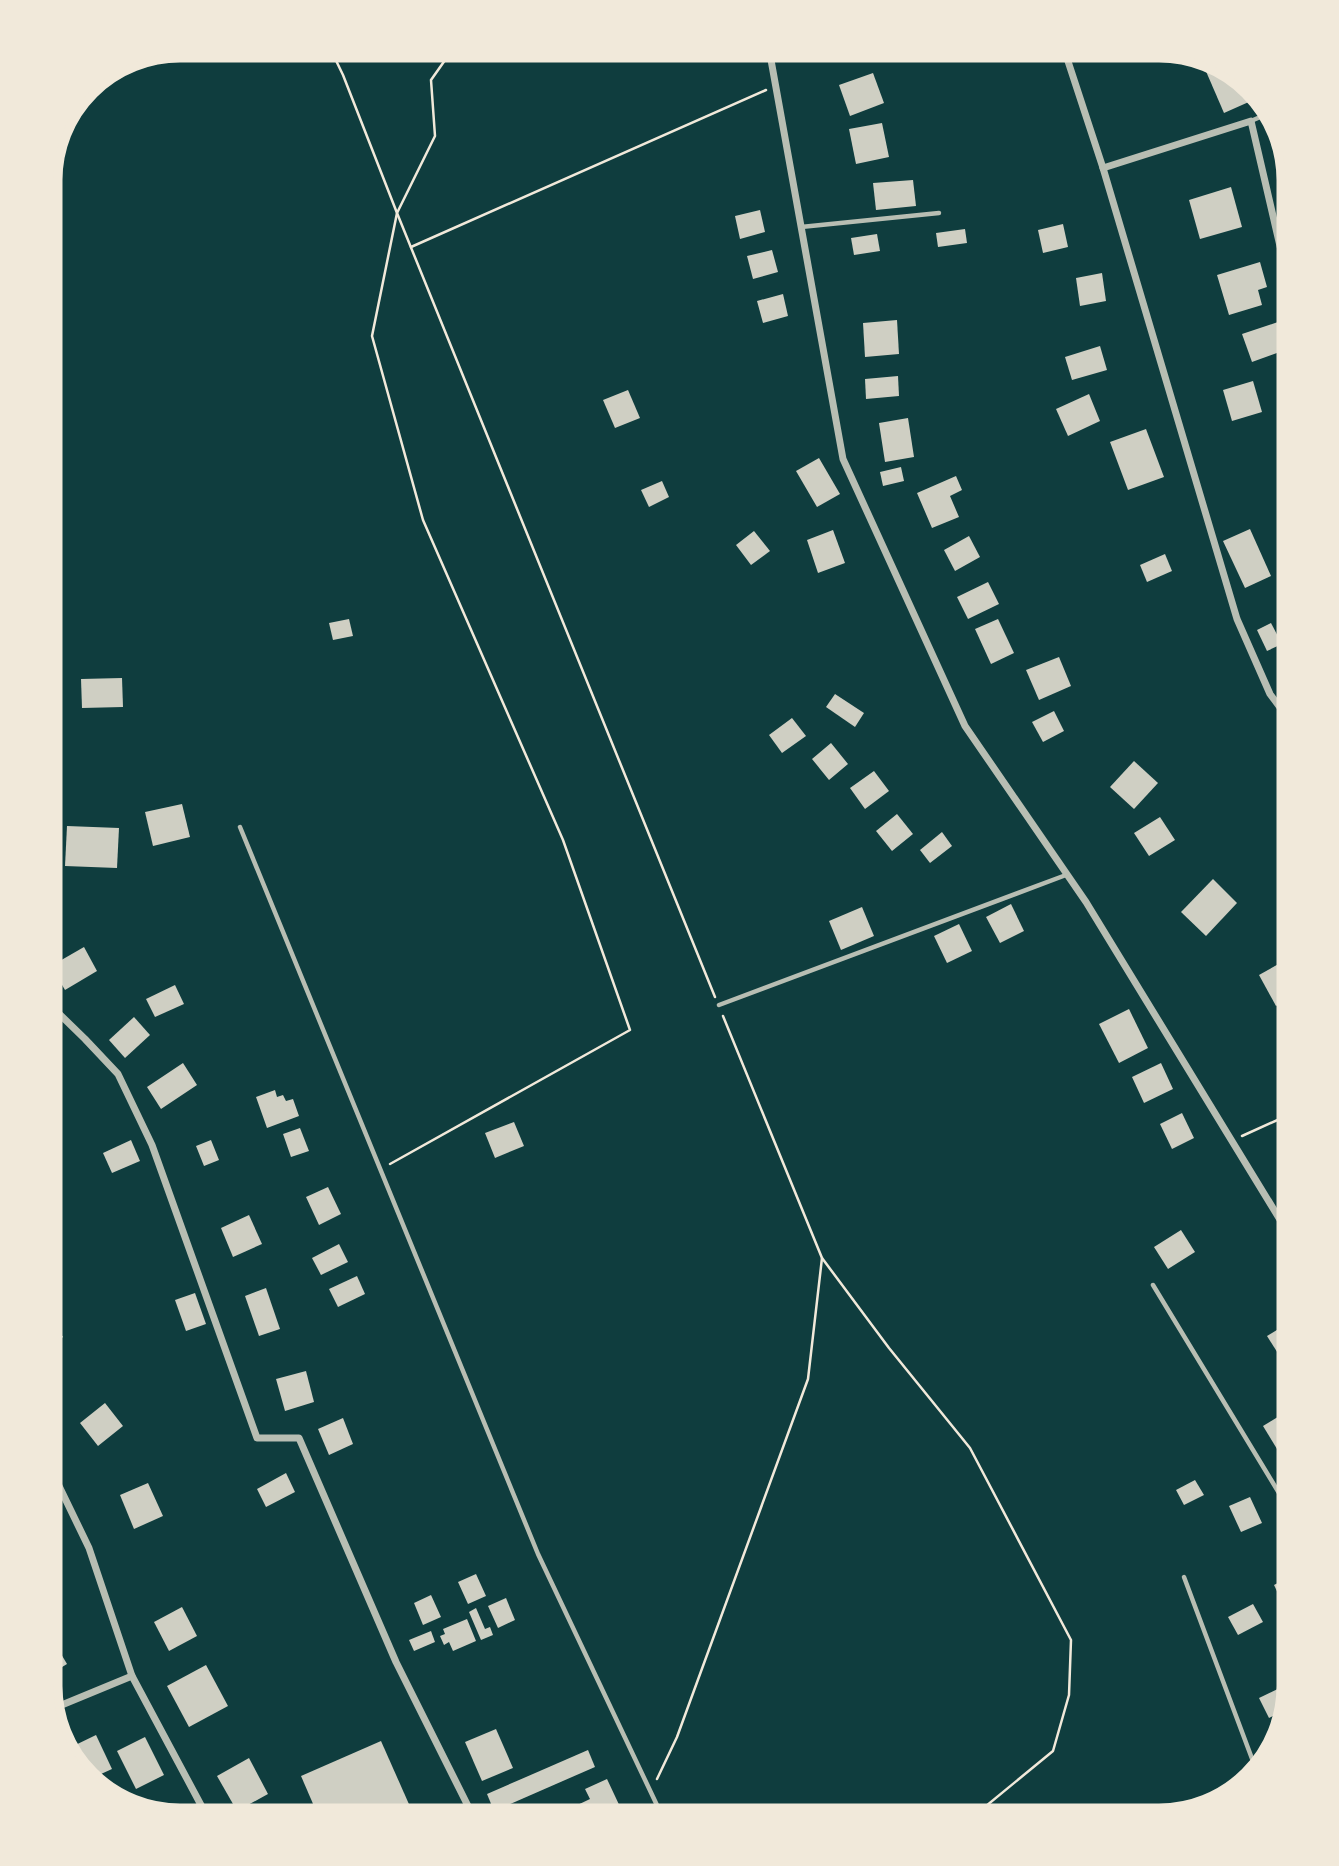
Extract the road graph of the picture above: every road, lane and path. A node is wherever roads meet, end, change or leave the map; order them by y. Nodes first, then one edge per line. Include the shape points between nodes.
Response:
1 (335, 58) edge
2 (447, 58) edge
3 (770, 58) edge
4 (1067, 58) edge
5 (776, 86) junction
6 (1263, 116) edge
7 (1251, 121) junction
8 (1103, 168) junction
9 (397, 213) junction
10 (939, 213) dead end
11 (801, 228) junction
12 (411, 247) junction
13 (1281, 250) edge
14 (1281, 709) edge
15 (240, 827) dead end
16 (1067, 875) junction
17 (719, 1005) junction
18 (58, 1013) edge
19 (1281, 1119) edge
20 (1232, 1141) junction
21 (382, 1168) junction
22 (1281, 1221) edge
23 (822, 1258) junction
24 (1153, 1284) dead end
25 (58, 1484) edge
26 (1281, 1496) edge
27 (1184, 1577) dead end
28 (132, 1676) junction
29 (60, 1706) edge
30 (1254, 1763) edge
31 (654, 1796) junction
32 (203, 1808) edge
33 (469, 1808) edge
34 (659, 1808) edge
35 (985, 1808) edge

1 - 9 path
2 - 9 path via 431,80 435,136
3 - 5 street
4 - 8 street
5 - 11 street
5 - 12 path
6 - 7 lane
7 - 8 street
7 - 13 street
8 - 14 street via 1237,619
9 - 12 path
9 - 21 path via 372,336 423,520 563,840 630,1030
10 - 11 lane
11 - 16 street via 843,459 965,726
12 - 17 path
15 - 21 lane
16 - 17 lane
16 - 20 street
17 - 23 path
18 - 33 street via 118,1074 152,1145 257,1438 299,1438 396,1662
19 - 20 path
20 - 22 street
21 - 31 lane via 538,1554
23 - 31 path via 808,1379 677,1737 654,1785
23 - 35 path via 970,1448 1070,1640 1069,1695 1053,1751
24 - 26 lane
25 - 28 street via 89,1548
27 - 30 lane
28 - 29 street
28 - 32 street
31 - 34 lane

